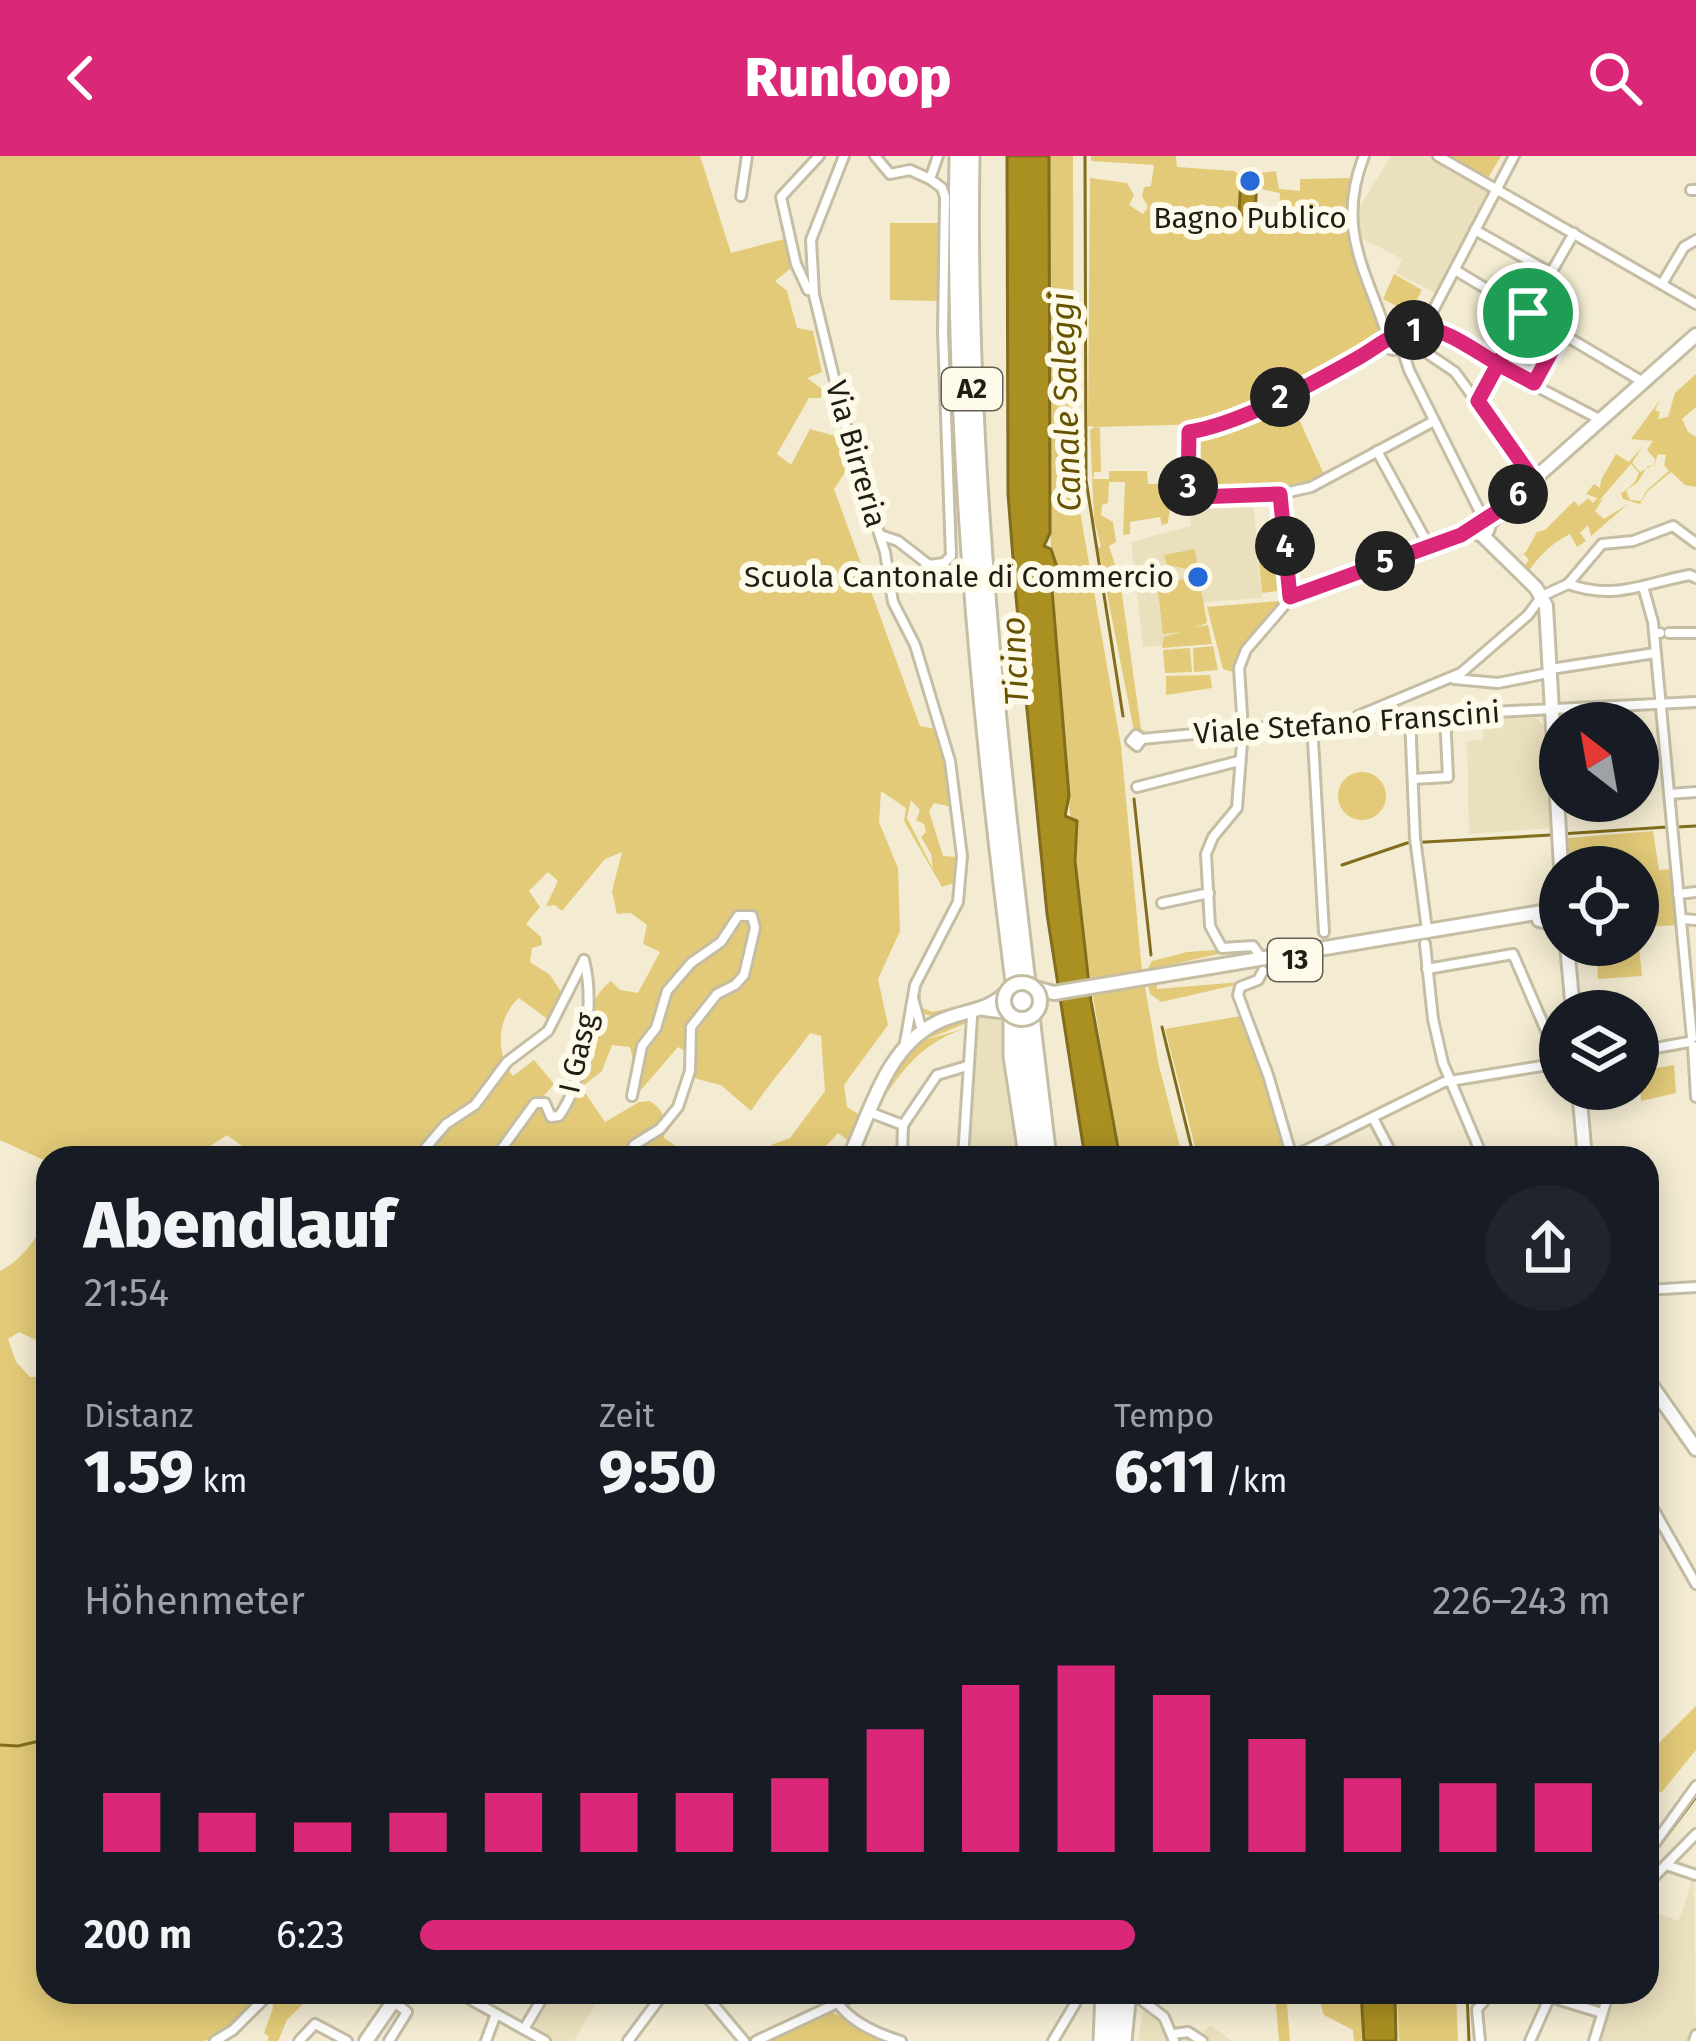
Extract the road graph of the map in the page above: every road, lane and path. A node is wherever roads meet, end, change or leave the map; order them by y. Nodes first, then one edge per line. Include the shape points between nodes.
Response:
1 (747, 156) edge
2 (819, 156) edge
3 (844, 156) edge
4 (875, 156) edge
5 (938, 156) edge
6 (958, 156) edge
7 (971, 156) edge
8 (1364, 156) edge
9 (1438, 156) edge
10 (1514, 156) edge
11 (930, 179) junction
12 (1497, 189) junction
13 (741, 196) dead end
14 (1475, 230) junction
15 (1574, 233) junction
16 (1696, 240) edge
17 (1455, 270) junction
18 (1551, 273) junction
19 (1662, 284) junction
20 (814, 295) junction
21 (1696, 304) edge
22 (1528, 313) junction
23 (1422, 329) junction
24 (1562, 332) junction
25 (1696, 335) edge
26 (1395, 342) junction
27 (1418, 347) dead end
28 (1498, 364) junction
29 (1643, 382) junction
30 (1534, 383) junction
31 (1478, 401) junction
32 (1601, 420) junction
33 (1434, 421) junction
34 (1377, 451) junction
35 (1533, 479) junction
36 (1280, 494) junction
37 (1481, 524) junction
38 (881, 540) junction
39 (1696, 543) edge
40 (1429, 546) junction
41 (1696, 578) edge
42 (1568, 584) junction
43 (1644, 590) junction
44 (1542, 596) junction
45 (1290, 597) junction
46 (1659, 633) junction
47 (1696, 633) edge
48 (1655, 652) junction
49 (1552, 670) junction
50 (1451, 678) junction
51 (1550, 702) edge
52 (1696, 702) edge
53 (1661, 704) junction
54 (1539, 710) edge
55 (1373, 713) junction
56 (1445, 715) junction
57 (1410, 717) junction
58 (1312, 723) junction
59 (1243, 730) junction
60 (1142, 740) dead end
61 (1239, 761) junction
62 (1413, 779) junction
63 (1137, 787) dead end
64 (1696, 792) edge
65 (1669, 794) junction
66 (1696, 892) edge
67 (1209, 893) junction
68 (1678, 894) junction
69 (1162, 904) dead end
70 (1539, 916) edge
71 (1682, 919) junction
72 (1539, 920) edge
73 (1696, 920) edge
74 (1324, 932) dead end
75 (1427, 938) junction
76 (1258, 953) dead end
77 (1427, 969) junction
78 (1262, 971) dead end
79 (1161, 979) junction
80 (1035, 988) junction
81 (1006, 993) junction
82 (1039, 1009) junction
83 (912, 1012) junction
84 (967, 1013) junction
85 (1009, 1013) junction
86 (1539, 1014) edge
87 (920, 1032) junction
88 (1691, 1042) junction
89 (1659, 1047) edge
90 (903, 1048) junction
91 (968, 1066) junction
92 (1539, 1066) edge
93 (1448, 1080) junction
94 (632, 1096) dead end
95 (1696, 1097) edge
96 (1581, 1110) edge
97 (869, 1112) junction
98 (1373, 1118) junction
99 (903, 1125) junction
100 (427, 1146) edge
101 (501, 1146) edge
102 (634, 1146) edge
103 (854, 1146) edge
104 (902, 1146) edge
105 (964, 1146) edge
106 (1029, 1146) edge
107 (1031, 1146) edge
108 (1050, 1146) edge
109 (1051, 1146) edge
110 (1289, 1146) edge
111 (1315, 1146) edge
112 (1388, 1146) edge
113 (1478, 1146) edge
114 (1584, 1146) edge
115 (1696, 1287) edge
116 (1659, 1289) edge
117 (1659, 1396) edge
118 (1696, 1449) edge
119 (1659, 1519) edge
120 (1696, 1584) edge
121 (1696, 1786) edge
122 (1696, 1834) edge
123 (1659, 1837) edge
124 (1669, 1866) junction
125 (1659, 1874) edge
126 (1696, 1875) edge
127 (259, 2004) edge
128 (392, 2004) edge
129 (402, 2004) edge
130 (478, 2004) edge
131 (539, 2004) edge
132 (656, 2004) edge
133 (713, 2004) edge
134 (834, 2004) edge
135 (837, 2004) edge
136 (1075, 2004) edge
137 (1104, 2004) edge
138 (1116, 2004) edge
139 (1128, 2004) edge
140 (1146, 2004) edge
141 (1482, 2004) edge
142 (1547, 2004) edge
143 (1576, 2004) edge
144 (1605, 2004) edge
145 (1602, 2013) junction
146 (496, 2014) junction
147 (524, 2029) junction
148 (1174, 2037) edge
149 (215, 2041) edge
150 (299, 2041) edge
151 (347, 2041) edge
152 (366, 2041) edge
153 (389, 2041) edge
154 (486, 2041) edge
155 (544, 2041) edge
156 (628, 2041) edge
157 (744, 2041) edge
158 (756, 2041) edge
159 (902, 2041) edge
160 (1053, 2041) edge
161 (1102, 2041) edge
162 (1114, 2041) edge
163 (1123, 2041) edge
164 (1202, 2041) edge
165 (1480, 2041) edge
166 (1530, 2041) edge
167 (1594, 2041) edge

1 - 13 street
2 - 20 street via 781,197 796,264
3 - 20 street, Via Birreria via 812,234
4 - 11 street via 890,174 910,170
5 - 11 street
6 - 107 highway, A2 via 967,525
7 - 108 highway, A2 via 980,541
8 - 26 street via 1353,241
9 - 12 street
10 - 12 street
11 - 38 street via 945,197 952,548 949,560 934,566
12 - 14 street
12 - 15 street
14 - 17 street
14 - 18 street
15 - 18 street
15 - 19 street
16 - 19 street
17 - 22 street
17 - 23 street
18 - 22 street
19 - 21 street
20 - 38 street, Via Birreria
22 - 24 street
22 - 28 street
23 - 26 street
23 - 28 street
24 - 29 street
24 - 30 street
25 - 29 main road
26 - 33 street
26 - 36 street via 1220,426 1189,432 1190,495
27 - 31 street
28 - 30 street
28 - 31 street
29 - 32 main road
30 - 32 street
31 - 35 street
32 - 35 main road
33 - 34 street
33 - 37 street
34 - 36 street via 1311,487
34 - 40 street
35 - 37 main road
36 - 45 street
37 - 40 street
37 - 44 main road
38 - 83 street, Via Birreria via 893,602 947,750 959,826 961,887 915,985
39 - 42 street via 1674,526 1609,542
40 - 45 street
41 - 43 street
42 - 43 street via 1602,593
42 - 44 street
43 - 46 street
44 - 49 main road
44 - 50 street
45 - 59 street via 1240,660
46 - 47 street
46 - 48 street
48 - 49 street
48 - 53 street
49 - 50 street via 1498,682
49 - 51 main road
50 - 55 street
52 - 53 street, Viale Stefano Franscini
53 - 65 street
54 - 56 street, Viale Stefano Franscini
55 - 57 street, Viale Stefano Franscini
55 - 58 street, Viale Stefano Franscini
56 - 57 street, Viale Stefano Franscini
56 - 62 street via 1448,778
57 - 62 street
58 - 59 street, Viale Stefano Franscini
58 - 74 street
59 - 60 street, Viale Stefano Franscini
59 - 61 street
61 - 63 street
61 - 67 street via 1236,810 1206,850
62 - 75 street
64 - 65 street
65 - 68 street
66 - 68 street
67 - 69 street
67 - 76 street via 1217,944
68 - 71 street
70 - 75 main road, 13
71 - 73 street
71 - 88 street
72 - 75 main road, 13
75 - 77 street
75 - 79 main road, 13
77 - 86 street via 1512,953
77 - 93 street
78 - 110 street via 1238,997
79 - 80 main road, 13 via 1054,993
79 - 82 main road, 13 via 1052,999
80 - 81 main road, bridge via 1019,983
80 - 82 main road, bridge
81 - 84 main road
81 - 85 main road, bridge
82 - 85 main road, bridge via 1025,1019
82 - 109 highway
83 - 84 street via 927,1019
83 - 87 street
83 - 90 street
84 - 85 main road
84 - 87 main road
84 - 91 street
85 - 106 highway
87 - 90 main road
88 - 89 street
88 - 95 street
90 - 97 main road
91 - 99 street via 940,1072
91 - 105 street
92 - 93 street
93 - 98 street
93 - 113 street
94 - 102 street via 642,1046 668,991 738,916 752,916 744,975 691,1027 690,1071 677,1107
96 - 114 main road
97 - 99 street
97 - 103 main road
98 - 111 street
98 - 112 street
99 - 104 street
100 - 101 street, I Gasg via 548,1031 584,960 591,1007 575,1088 559,1116 535,1103
115 - 116 street
117 - 118 main road
119 - 120 street
121 - 123 street
122 - 124 street
124 - 125 street
124 - 126 street
127 - 149 street
128 - 152 main road
129 - 153 street via 407,2012
130 - 146 street
131 - 147 street
132 - 156 street
133 - 157 street
134 - 158 street
135 - 159 street
136 - 160 street
137 - 161 highway
138 - 162 highway
139 - 163 highway
140 - 148 street
141 - 165 street
142 - 166 street
143 - 145 street
144 - 145 street
145 - 167 street
146 - 147 street
146 - 154 street
147 - 155 street
148 - 164 street via 1188,2032
150 - 151 street via 317,2024

